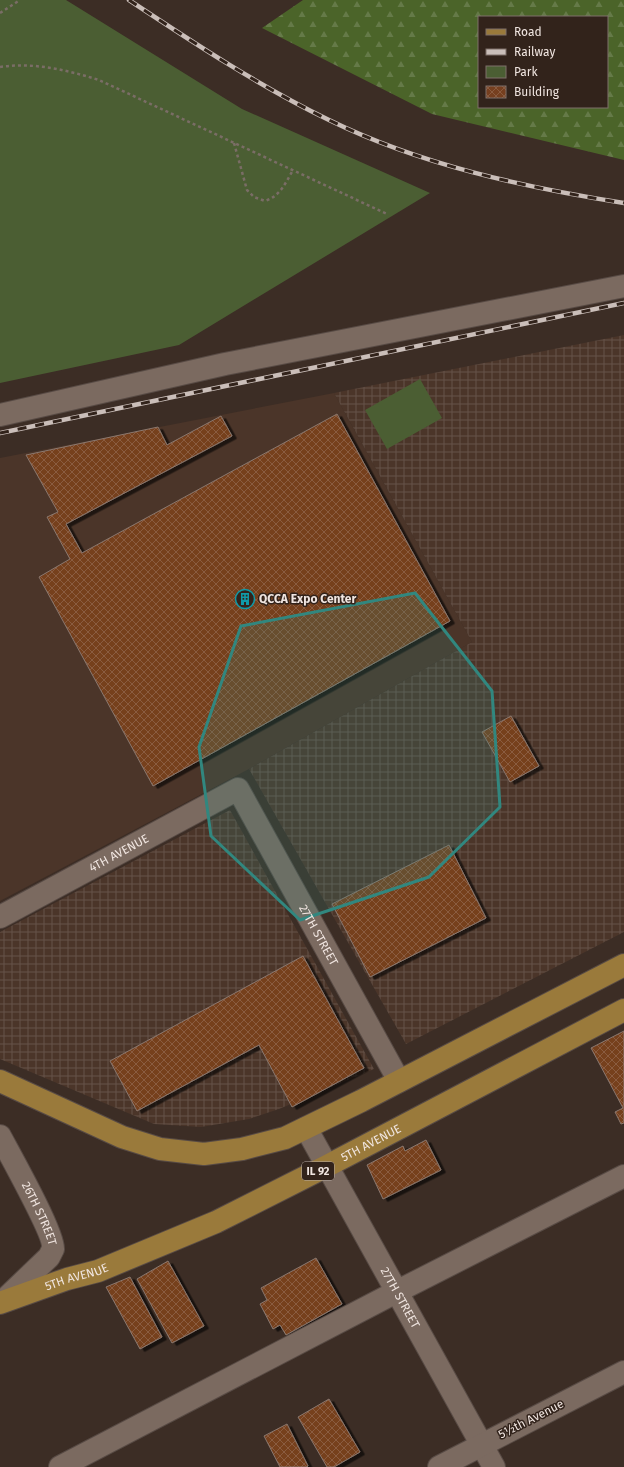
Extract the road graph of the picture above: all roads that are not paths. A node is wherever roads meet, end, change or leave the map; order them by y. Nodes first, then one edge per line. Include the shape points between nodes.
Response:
1 (624, 286) edge
2 (0, 415) edge
3 (238, 789) joint
4 (0, 917) edge
5 (624, 964) edge
6 (624, 1010) edge
7 (0, 1081) edge
8 (400, 1081) junction
9 (306, 1128) junction
10 (0, 1136) edge
11 (327, 1166) junction
12 (624, 1176) edge
13 (398, 1290) junction
14 (2, 1302) edge
15 (624, 1372) edge
16 (482, 1445) junction
17 (60, 1467) edge
18 (439, 1467) edge
19 (494, 1467) edge

1 - 2 street via 225,364
3 - 4 street, 4TH AVENUE
3 - 8 street, 27TH STREET
5 - 8 main road
6 - 11 main road, 5TH AVENUE / IL 92
7 - 9 main road via 122,1137 160,1149 204,1154 242,1149 285,1138
8 - 9 main road
9 - 11 street, 27TH STREET
10 - 14 street, 26TH STREET via 43,1220 53,1248 49,1257
11 - 13 street, 27TH STREET
11 - 14 main road, 5TH AVENUE / IL 92 via 216,1222 98,1271
12 - 13 street
13 - 16 street, 27TH STREET
13 - 17 street
15 - 16 street, 5½th Avenue
16 - 18 street, 5½th Avenue
16 - 19 street, 27TH STREET

